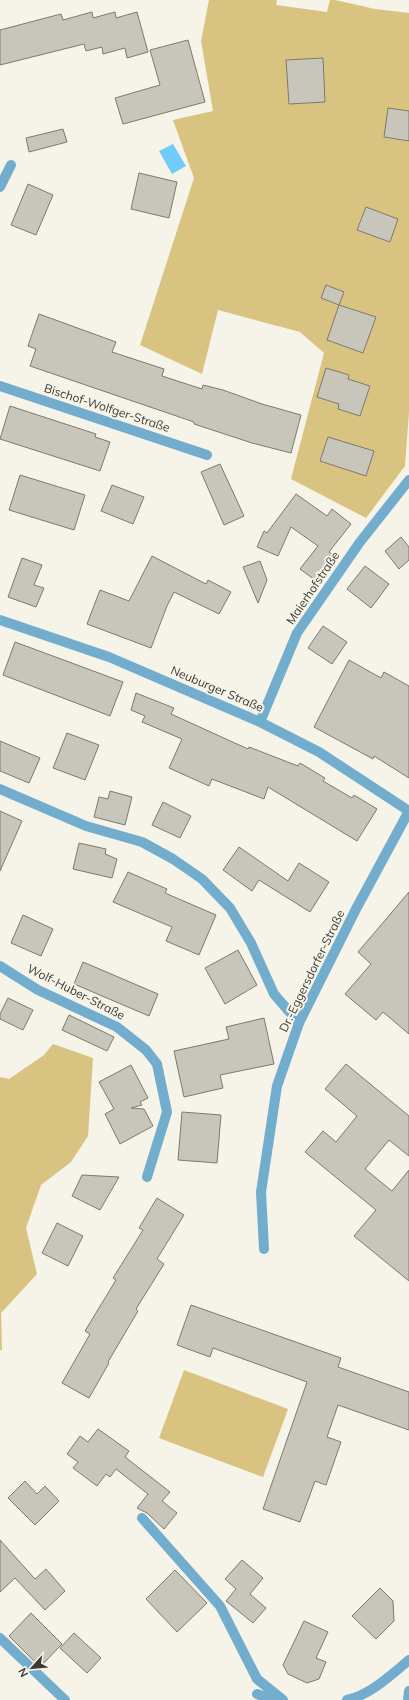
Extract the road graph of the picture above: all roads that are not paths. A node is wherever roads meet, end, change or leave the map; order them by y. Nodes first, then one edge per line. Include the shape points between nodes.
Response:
1 (11, 165) dead end
2 (0, 187) edge
3 (0, 386) edge
4 (207, 455) dead end
5 (409, 480) edge
6 (0, 620) edge
7 (260, 722) junction
8 (0, 789) edge
9 (409, 811) edge
10 (0, 966) edge
11 (299, 1023) junction
12 (147, 1177) dead end
13 (264, 1249) dead end
14 (142, 1518) dead end
15 (0, 1638) edge
16 (409, 1660) edge
17 (409, 1691) edge
18 (257, 1694) dead end
19 (64, 1700) edge
20 (272, 1700) edge
21 (283, 1700) edge
22 (347, 1700) edge
23 (408, 1700) edge

1 - 2 street
3 - 4 street, Bischof-Wolfger-Straße
5 - 7 street, Maierhofstraße via 360,542 298,633
6 - 7 street, Neuburger Straße via 109,657
7 - 9 street, Neuburger Straße via 319,752
8 - 11 street via 86,826 142,842 202,879 230,908 251,943 274,994
9 - 11 street, Dr.-Eggersdorfer-Straße
10 - 12 street, Wolf-Huber-Straße via 38,990 117,1027 146,1050 157,1064 167,1112
11 - 13 street, Dr.-Eggersdorfer-Straße via 277,1086 261,1192
14 - 21 street via 220,1606 258,1679
15 - 19 street
16 - 22 street via 356,1698
17 - 23 street
18 - 20 street

